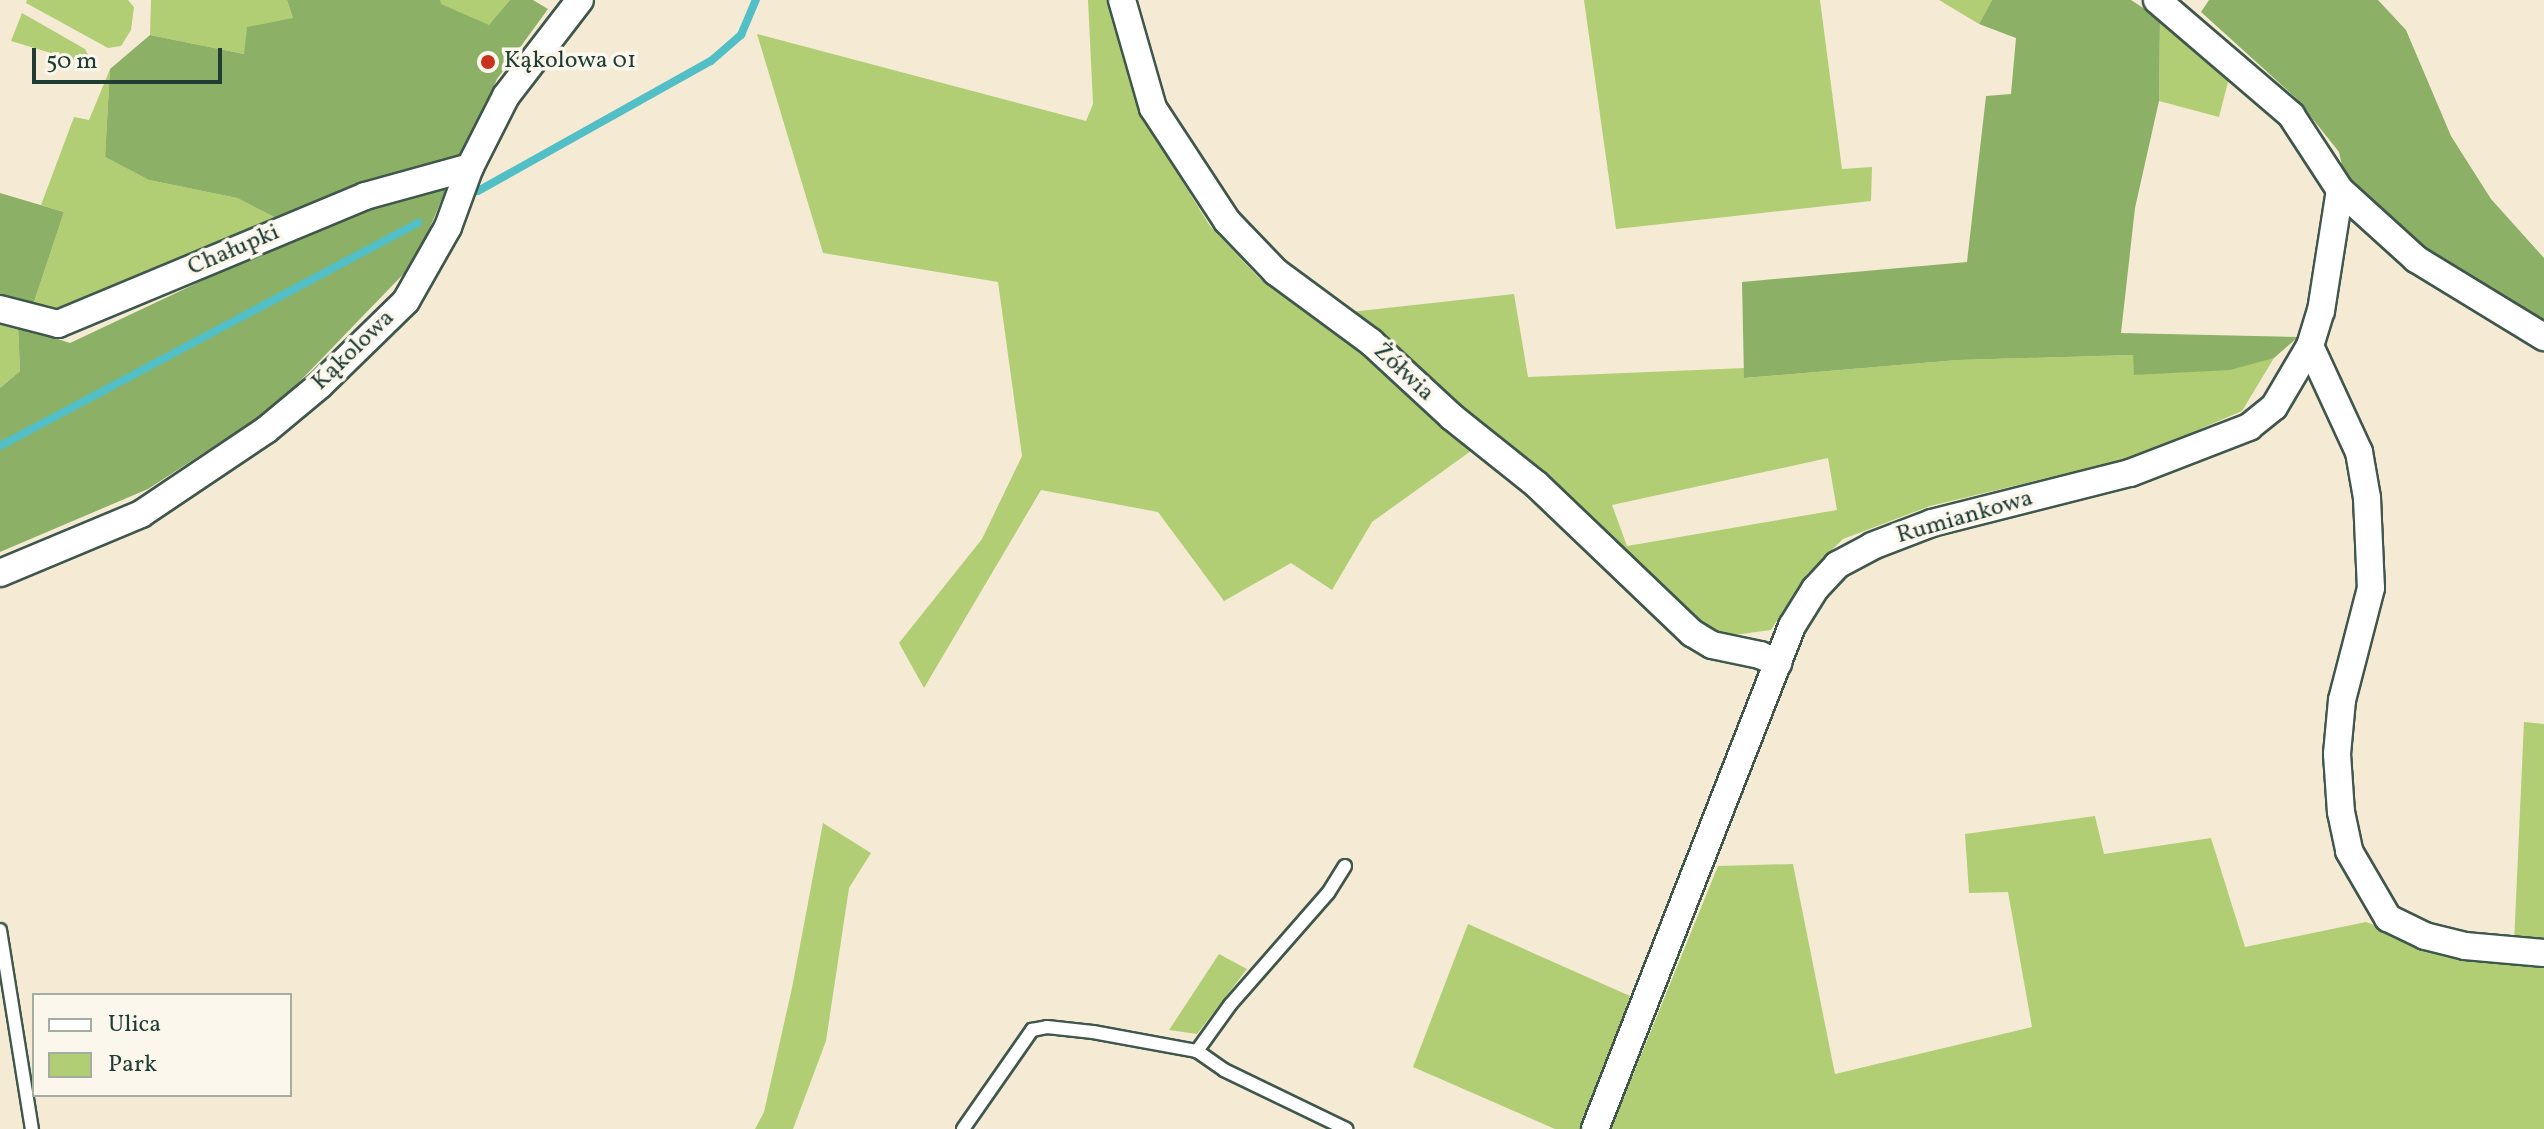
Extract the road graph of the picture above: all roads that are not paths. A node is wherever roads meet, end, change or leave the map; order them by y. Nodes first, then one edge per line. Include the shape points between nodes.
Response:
1 (580, 0) edge
2 (1122, 0) edge
3 (2173, 5) edge
4 (470, 167) junction
5 (2340, 190) junction
6 (0, 309) edge
7 (2544, 337) edge
8 (2310, 346) junction
9 (0, 573) edge
10 (1778, 663) junction
11 (1345, 866) dead end
12 (0, 930) edge
13 (2544, 953) edge
14 (1197, 1051) junction
15 (32, 1129) edge
16 (963, 1129) edge
17 (1346, 1129) edge
18 (1595, 1129) edge

1 - 4 street, Kąkolowa via 506,96
2 - 10 street, Żółwia via 1153,108 1227,221 1276,272 1371,342 1452,417 1536,484 1692,633 1712,645
3 - 5 street via 2291,115
4 - 6 street, Chałupki via 365,196 58,324
4 - 9 street, Kąkolowa via 448,227 406,301 320,385 266,430 141,514
5 - 7 street via 2416,259
5 - 8 street, Rumiankowa via 2321,311
8 - 10 street, Rumiankowa via 2274,407 2249,427 2130,473 1932,523 1837,565 1792,626
8 - 13 street via 2359,452 2367,498 2371,588 2342,700 2337,754 2349,851 2388,918 2425,936 2465,946
10 - 18 street, Rumiankowa
11 - 14 lane
12 - 15 lane
14 - 16 lane via 1108,1034 1032,1030
14 - 17 lane via 1224,1070

